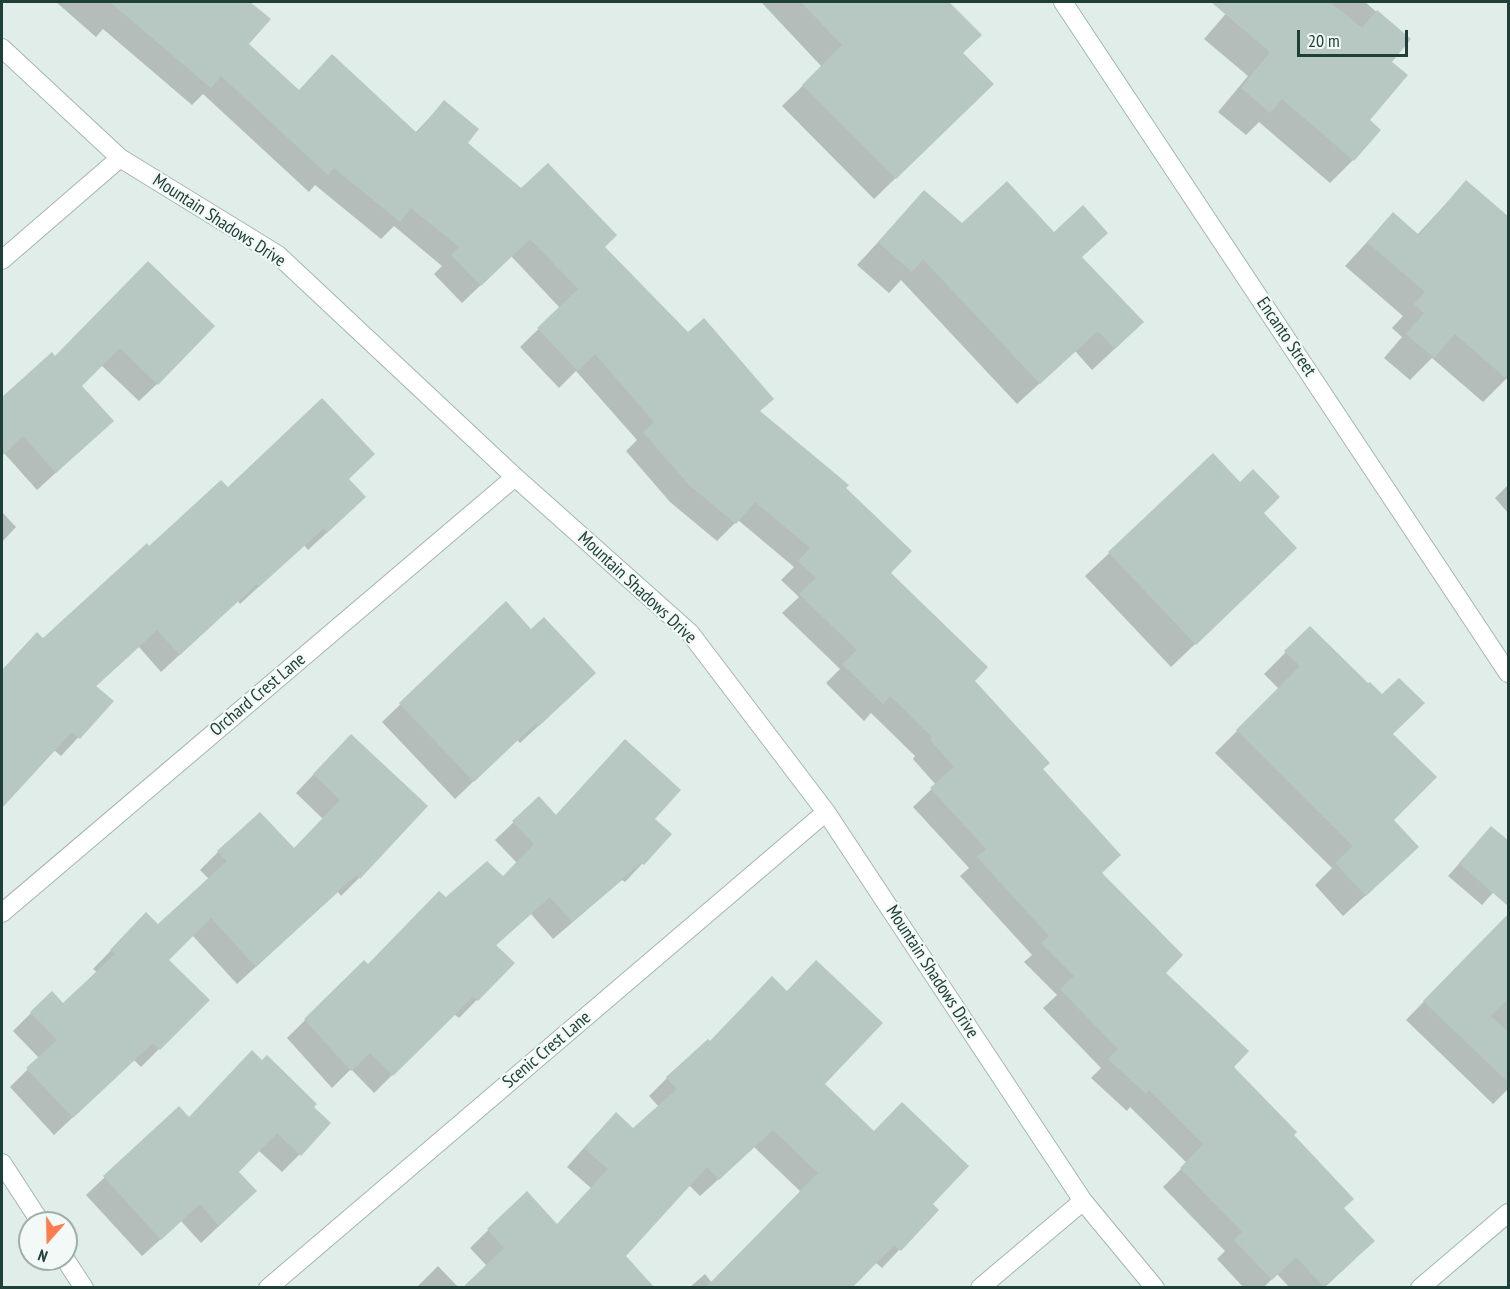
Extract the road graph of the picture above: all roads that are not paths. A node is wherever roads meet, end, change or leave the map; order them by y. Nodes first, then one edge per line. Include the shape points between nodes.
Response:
1 (1064, 2) edge
2 (2, 48) edge
3 (120, 158) junction
4 (2, 260) edge
5 (515, 477) junction
6 (1509, 673) edge
7 (826, 812) junction
8 (2, 914) edge
9 (2, 1163) edge
10 (1083, 1201) junction
11 (33, 1211) edge
12 (1509, 1213) edge
13 (73, 1271) edge
14 (84, 1287) edge
15 (268, 1287) edge
16 (980, 1287) edge
17 (1155, 1287) edge
18 (1420, 1287) edge

1 - 6 street, Encanto Street
2 - 3 street, Mountain Shadows Drive
3 - 4 street
3 - 5 street, Mountain Shadows Drive via 278,255
5 - 7 street, Mountain Shadows Drive via 690,633
5 - 8 street, Orchard Crest Lane
7 - 10 street, Mountain Shadows Drive
7 - 15 street, Scenic Crest Lane
9 - 11 street
10 - 16 street
10 - 17 street, Mountain Shadows Drive
12 - 18 street
13 - 14 street

